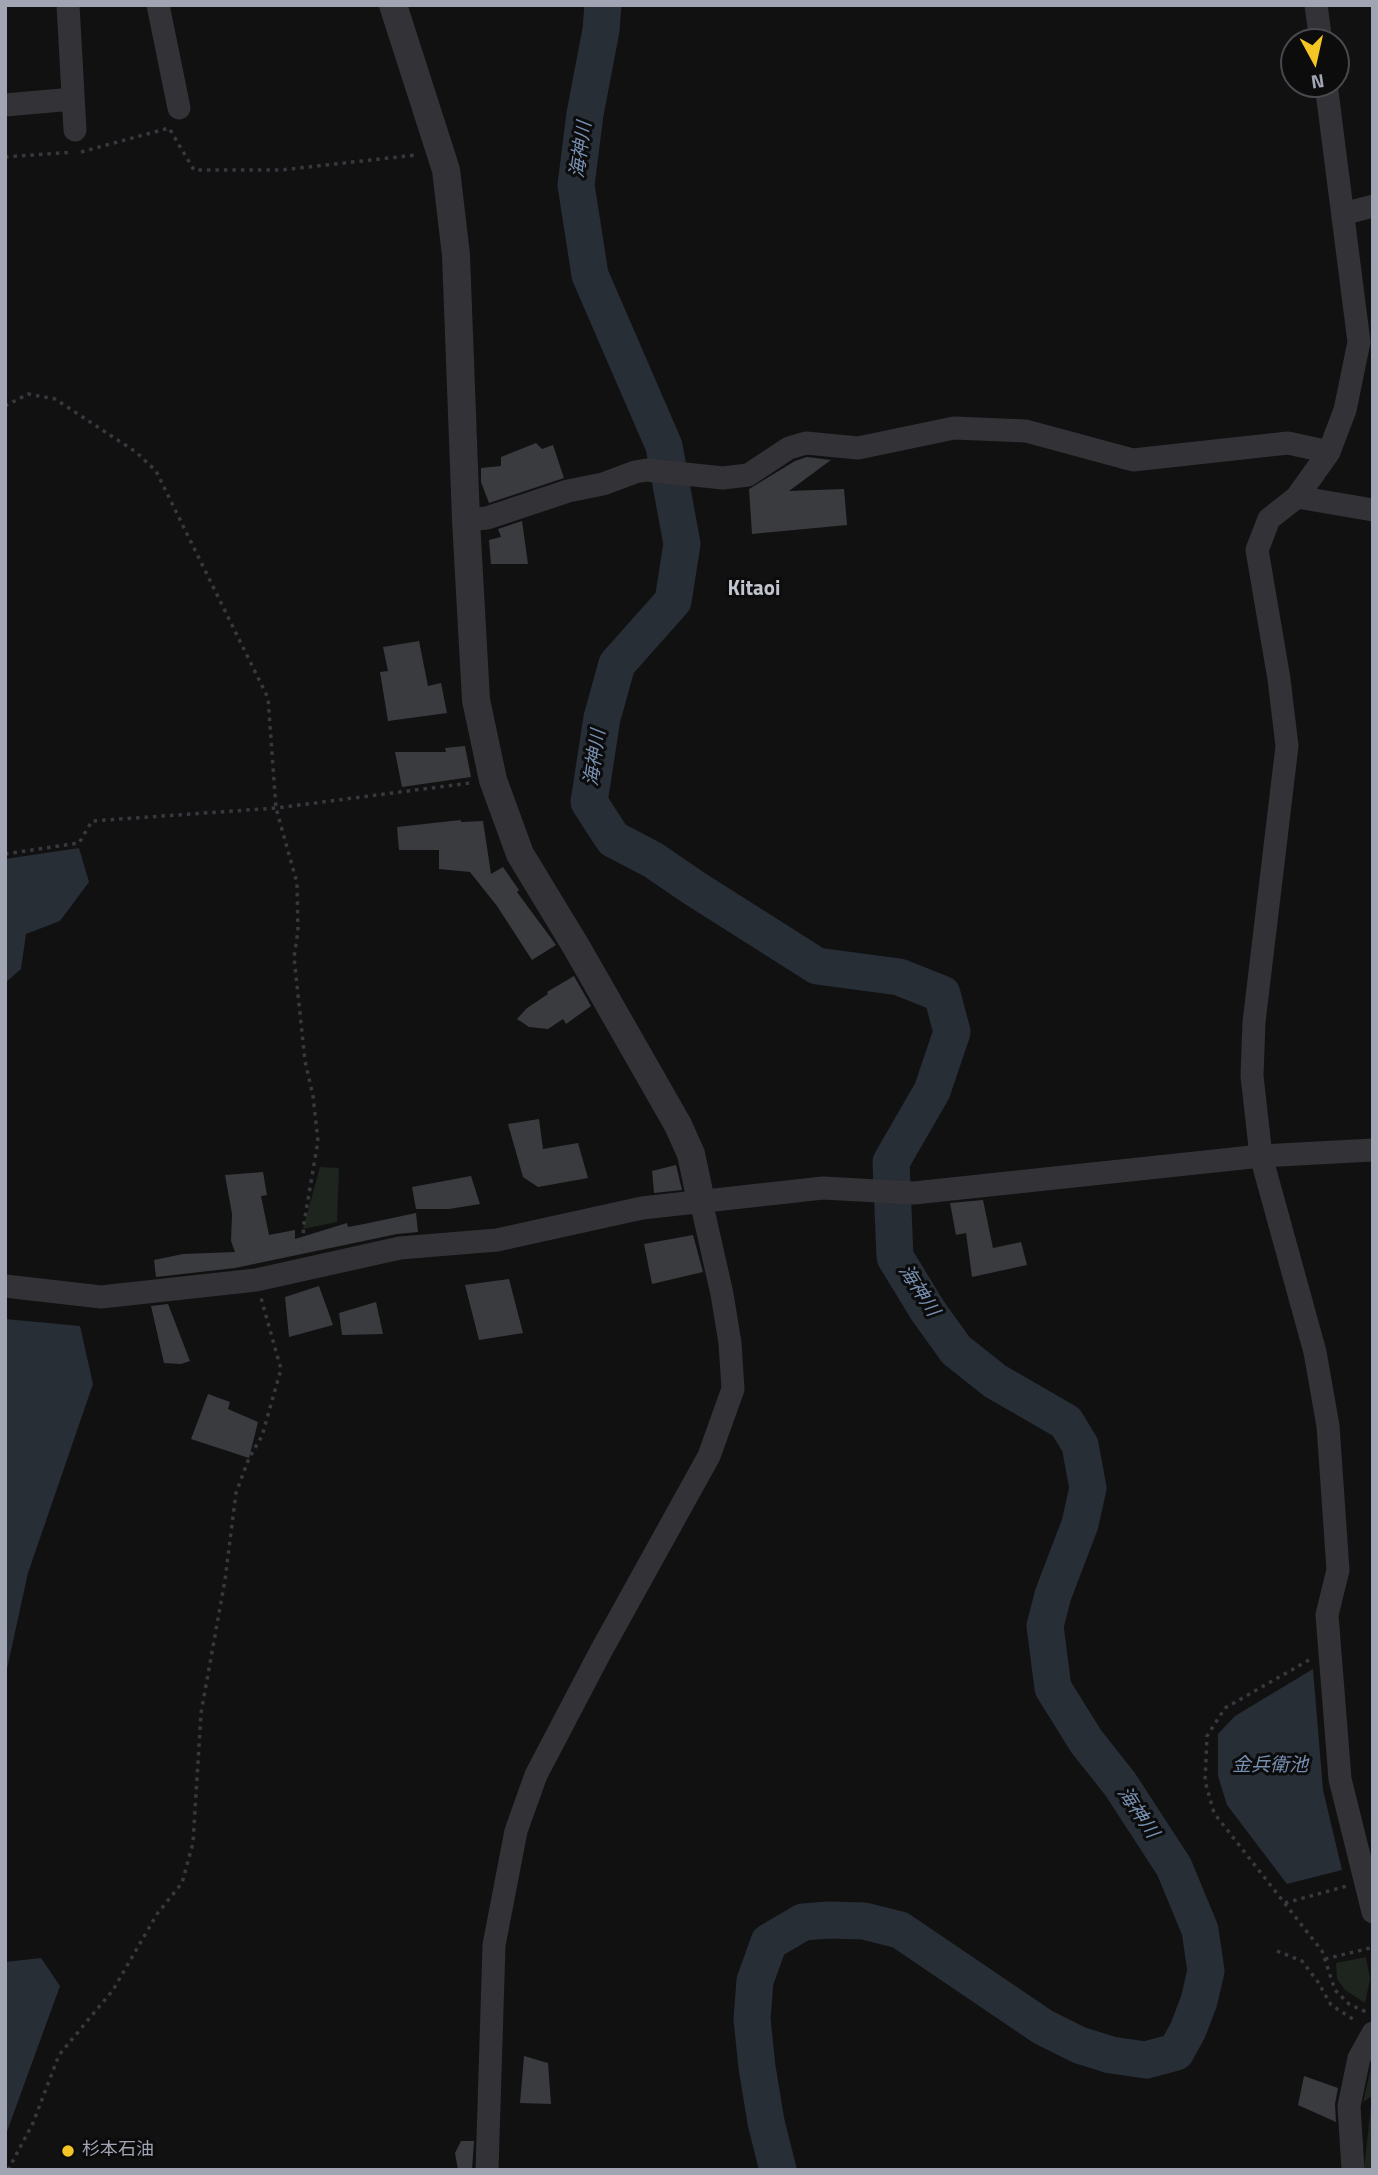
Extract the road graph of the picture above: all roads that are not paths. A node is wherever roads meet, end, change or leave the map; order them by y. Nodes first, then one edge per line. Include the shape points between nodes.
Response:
1 (68, 5) edge
2 (158, 5) edge
3 (393, 5) edge
4 (1317, 5) edge
5 (1319, 28) edge
6 (1328, 98) edge
7 (74, 99) junction
8 (5, 105) edge
9 (178, 108) dead end
10 (75, 130) dead end
11 (1373, 206) edge
12 (1343, 214) junction
13 (1329, 452) junction
14 (1297, 497) junction
15 (1373, 510) edge
16 (466, 520) junction
17 (1373, 1150) edge
18 (1261, 1157) junction
19 (701, 1201) junction
20 (5, 1286) edge
21 (1373, 1912) edge
22 (1366, 2023) edge
23 (487, 2170) edge
24 (1353, 2170) edge

1 - 7 street
2 - 9 street
3 - 16 street via 446,170 457,256
4 - 5 street
6 - 12 street
7 - 8 street
7 - 10 street
11 - 12 street
12 - 13 street via 1359,342 1345,410
13 - 14 street
13 - 16 street via 1288,443 1133,460 1026,431 954,428 858,447 806,443 789,448 748,475 723,478 635,472 487,518
14 - 15 street
14 - 18 street via 1269,519 1256,551 1287,746 1254,1022 1252,1076
16 - 19 street via 476,700 493,780 520,854 678,1125 691,1154
17 - 18 street
18 - 19 street via 914,1193 823,1188
18 - 21 street via 1315,1352 1328,1426 1338,1570 1326,1615 1340,1779
19 - 20 street via 642,1208 497,1240 400,1248 256,1280 101,1297
19 - 23 street via 722,1294 733,1389 709,1456 536,1775 516,1831 494,1945
22 - 24 street via 1349,2106

